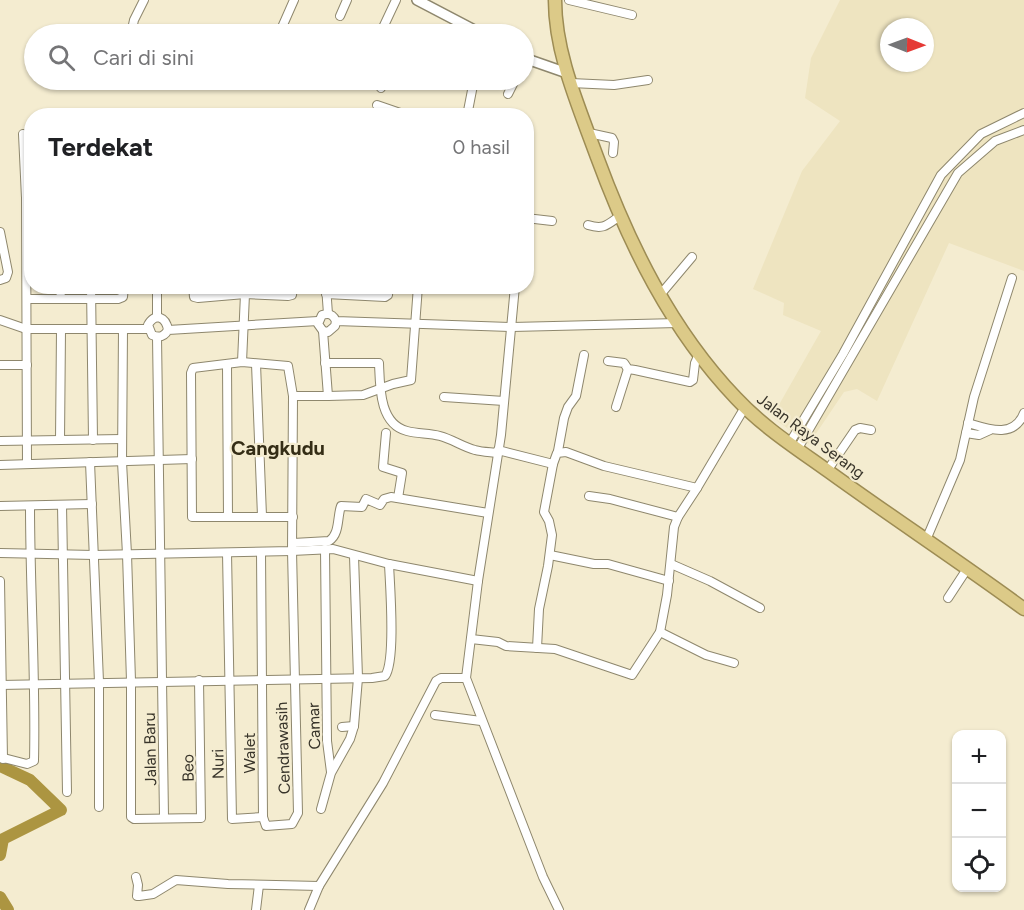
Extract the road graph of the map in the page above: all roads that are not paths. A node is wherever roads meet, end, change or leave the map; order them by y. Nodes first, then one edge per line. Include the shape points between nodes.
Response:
1 (144, 0) edge
2 (294, 0) edge
3 (347, 0) edge
4 (396, 0) edge
5 (417, 0) edge
6 (555, 0) edge
7 (569, 0) edge
8 (632, 15) dead end
9 (340, 16) dead end
10 (133, 24) edge
11 (283, 24) edge
12 (385, 24) edge
13 (463, 24) edge
14 (534, 63) edge
15 (569, 78) junction
16 (648, 80) dead end
17 (472, 90) edge
18 (510, 90) edge
19 (508, 94) dead end
20 (377, 105) dead end
21 (386, 108) edge
22 (469, 108) edge
23 (1024, 113) edge
24 (1024, 130) edge
25 (589, 133) junction
26 (23, 134) dead end
27 (24, 145) edge
28 (613, 153) dead end
29 (927, 201) junction
30 (938, 208) junction
31 (621, 215) junction
32 (534, 219) edge
33 (552, 221) dead end
34 (588, 225) dead end
35 (0, 232) edge
36 (2, 249) edge
37 (692, 257) dead end
38 (1012, 278) dead end
39 (0, 280) edge
40 (27, 294) edge
41 (61, 294) edge
42 (91, 294) edge
43 (123, 294) edge
44 (158, 294) edge
45 (194, 294) edge
46 (210, 294) edge
47 (245, 294) edge
48 (276, 294) edge
49 (292, 294) edge
50 (326, 294) edge
51 (372, 294) edge
52 (388, 294) edge
53 (418, 294) edge
54 (514, 294) edge
55 (660, 295) junction
56 (27, 299) junction
57 (61, 299) junction
58 (91, 300) junction
59 (328, 314) junction
60 (157, 317) junction
61 (0, 320) edge
62 (318, 321) junction
63 (336, 321) junction
64 (417, 323) junction
65 (678, 323) junction
66 (244, 326) junction
67 (512, 327) junction
68 (26, 329) junction
69 (91, 329) junction
70 (123, 329) junction
71 (148, 329) junction
72 (60, 330) junction
73 (168, 330) junction
74 (323, 331) junction
75 (157, 337) junction
76 (699, 354) junction
77 (584, 355) dead end
78 (608, 361) dead end
79 (242, 363) junction
80 (325, 363) junction
81 (256, 364) junction
82 (0, 365) edge
83 (27, 365) junction
84 (227, 366) junction
85 (628, 369) junction
86 (380, 388) junction
87 (293, 396) junction
88 (328, 396) junction
89 (444, 397) dead end
90 (504, 401) junction
91 (616, 407) dead end
92 (745, 407) junction
93 (1024, 413) edge
94 (968, 423) junction
95 (871, 430) dead end
96 (990, 430) junction
97 (386, 433) dead end
98 (966, 433) junction
99 (122, 439) junction
100 (60, 440) junction
101 (93, 440) junction
102 (0, 441) edge
103 (28, 441) junction
104 (793, 447) junction
105 (498, 452) junction
106 (558, 452) junction
107 (192, 459) junction
108 (158, 460) junction
109 (90, 462) junction
110 (122, 462) junction
111 (27, 464) junction
112 (553, 464) junction
113 (0, 465) edge
114 (827, 471) junction
115 (697, 488) junction
116 (588, 496) dead end
117 (398, 498) junction
118 (92, 504) junction
119 (62, 505) junction
120 (0, 506) edge
121 (30, 506) junction
122 (488, 513) junction
123 (262, 516) junction
124 (228, 517) junction
125 (292, 517) junction
126 (678, 517) junction
127 (926, 540) junction
128 (292, 547) junction
129 (325, 549) junction
130 (261, 552) junction
131 (0, 553) edge
132 (30, 553) junction
133 (159, 553) junction
134 (227, 553) junction
135 (127, 554) junction
136 (62, 555) junction
137 (94, 555) junction
138 (549, 555) junction
139 (354, 556) junction
140 (389, 564) junction
141 (670, 564) junction
142 (967, 569) junction
143 (0, 581) edge
144 (478, 581) junction
145 (669, 581) junction
146 (948, 598) dead end
147 (760, 608) dead end
148 (1024, 609) edge
149 (660, 632) junction
150 (471, 639) junction
151 (537, 648) junction
152 (734, 663) dead end
153 (326, 678) junction
154 (358, 678) junction
155 (466, 678) junction
156 (262, 679) junction
157 (294, 679) junction
158 (162, 680) junction
159 (199, 680) junction
160 (231, 680) junction
161 (131, 681) junction
162 (99, 682) junction
163 (66, 683) junction
164 (35, 684) junction
165 (1, 685) edge
166 (435, 715) dead end
167 (481, 721) junction
168 (354, 726) junction
169 (342, 727) dead end
170 (1, 758) edge
171 (331, 773) junction
172 (67, 792) dead end
173 (99, 807) dead end
174 (321, 809) dead end
175 (164, 817) junction
176 (263, 817) junction
177 (266, 826) joint
178 (136, 877) dead end
179 (259, 885) junction
180 (319, 886) junction
181 (255, 910) edge
182 (309, 910) edge
183 (559, 910) edge

1 - 10 street
2 - 11 street
3 - 9 street
4 - 12 street
5 - 13 street
6 - 15 highway, Jalan Raya Serang
7 - 8 street
14 - 15 street
15 - 16 street via 614,85
15 - 25 highway, Jalan Raya Serang
17 - 22 street
18 - 19 street
20 - 21 street
23 - 29 street via 981,134 941,175
24 - 30 street via 995,141 957,173
25 - 28 street via 612,138
25 - 31 highway, Jalan Raya Serang
26 - 27 street
29 - 30 street
29 - 104 street
30 - 104 street
31 - 34 street via 604,227
31 - 55 highway, Jalan Raya Serang
32 - 33 street
35 - 36 street
36 - 39 street via 8,272
37 - 55 street
38 - 94 street
40 - 56 street
41 - 57 street
42 - 58 street
43 - 58 street via 118,299
44 - 60 street
45 - 46 street
47 - 66 street
48 - 49 street
50 - 59 street
51 - 52 street
53 - 64 street
54 - 67 street
55 - 65 highway, Jalan Raya Serang
56 - 57 street
56 - 68 street
57 - 58 street
58 - 69 street
59 - 62 street
59 - 63 street
60 - 71 street via 151,319
60 - 73 street via 167,322
61 - 68 street
62 - 66 street
62 - 74 street
63 - 64 street
63 - 74 street via 332,330
64 - 67 street
64 - 86 street via 411,380
65 - 67 street
65 - 76 highway, Jalan Raya Serang
66 - 73 street
66 - 79 street
67 - 90 street
68 - 72 street
68 - 83 street
69 - 70 street
69 - 72 street
69 - 101 street
70 - 71 street
70 - 99 street
71 - 75 street
72 - 100 street
73 - 75 street
74 - 80 street
75 - 108 street, Jalan Baru
76 - 85 street via 690,382
76 - 92 highway, Jalan Raya Serang
77 - 106 street via 576,396 564,418
78 - 85 street via 624,363
79 - 81 street
79 - 84 street
80 - 86 street via 379,363
80 - 88 street
81 - 87 street, Cendrawasih via 288,366
81 - 123 street
82 - 83 street
83 - 103 street
84 - 107 street via 193,368 191,373
84 - 124 street
85 - 91 street
86 - 88 street via 363,395
86 - 105 street via 392,424 474,450
87 - 88 street
87 - 125 street, Cendrawasih
89 - 90 street
90 - 105 street
92 - 104 highway, Jalan Raya Serang
92 - 115 street
93 - 96 street via 1012,428
94 - 96 street
94 - 98 street
95 - 114 street via 855,430
96 - 98 street via 979,435
97 - 117 street via 383,467 402,473
98 - 127 street via 960,460
99 - 101 street
99 - 110 street
100 - 101 street
100 - 103 street
102 - 103 street
103 - 111 street
104 - 114 highway, Jalan Raya Serang
105 - 112 street
105 - 122 street
106 - 112 street
106 - 115 street
107 - 108 street
107 - 124 street via 192,517
108 - 110 street
108 - 133 street, Jalan Baru
109 - 110 street
109 - 111 street
109 - 118 street
110 - 135 street
111 - 113 street
112 - 138 street via 544,512 552,535
114 - 127 highway, Jalan Raya Serang
115 - 126 street
116 - 126 street
117 - 122 street
117 - 128 street via 385,498 380,505 366,499 362,507 341,506 333,539
118 - 119 street
118 - 137 street
119 - 121 street
119 - 136 street
120 - 121 street
121 - 132 street
122 - 144 street
123 - 124 street
123 - 125 street
125 - 128 street, Cendrawasih
126 - 141 street
127 - 142 highway, Jalan Raya Serang
128 - 129 street
128 - 130 street
128 - 157 street, Cendrawasih
129 - 139 street
129 - 153 street, Camar
130 - 134 street
130 - 156 street, Walet
131 - 132 street
132 - 136 street
132 - 164 street
133 - 134 street
133 - 135 street
133 - 158 street, Jalan Baru
134 - 160 street
135 - 137 street
135 - 161 street
136 - 137 street
136 - 163 street
137 - 162 street
138 - 145 street via 608,564
138 - 151 street via 538,615
139 - 140 street
139 - 154 street
140 - 144 street
140 - 154 street via 389,670 385,676
141 - 145 street
141 - 147 street
142 - 146 street
142 - 148 highway, Jalan Raya Serang
143 - 165 street
144 - 150 street
145 - 149 street
149 - 151 street via 632,675 571,654
149 - 152 street via 706,655
150 - 151 street
150 - 155 street
153 - 154 street
153 - 157 street
153 - 171 street, Camar
154 - 168 street
155 - 167 street
155 - 180 street via 441,678 432,687 383,783
156 - 157 street
156 - 160 street
156 - 176 street, Walet
157 - 177 street, Cendrawasih via 297,816 292,825
158 - 159 street
158 - 161 street
158 - 175 street, Jalan Baru
159 - 160 street
159 - 175 street, Beo via 202,816
160 - 176 street, Nuri via 232,819
161 - 162 street
161 - 175 street via 131,817
162 - 163 street
162 - 173 street
163 - 164 street
163 - 172 street
164 - 165 street
164 - 170 street via 34,761 27,764
165 - 170 street
166 - 167 street
167 - 183 street
168 - 169 street
168 - 171 street
171 - 174 street
176 - 177 street, Walet
178 - 179 street via 137,896 153,894 176,880
179 - 180 street
179 - 181 street
180 - 182 street

